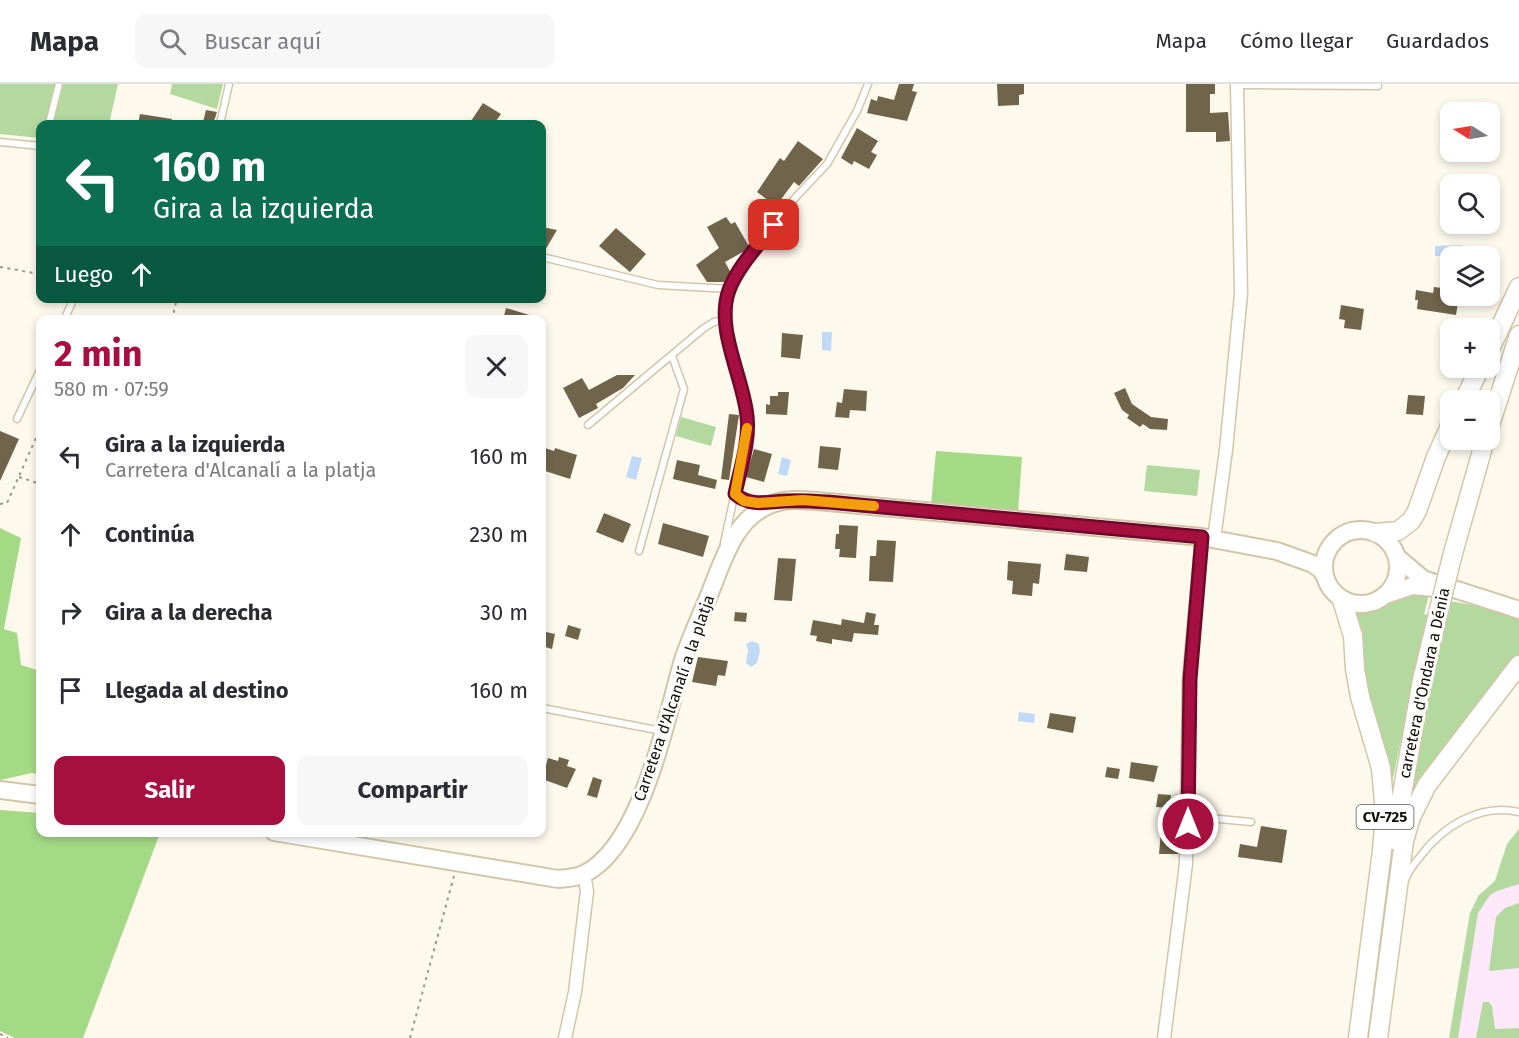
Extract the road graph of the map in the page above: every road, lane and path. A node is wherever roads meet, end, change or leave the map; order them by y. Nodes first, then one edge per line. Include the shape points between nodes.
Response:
1 (59, 84) edge
2 (230, 84) edge
3 (868, 84) edge
4 (1237, 84) edge
5 (1378, 86) dead end
6 (51, 120) edge
7 (221, 120) edge
8 (0, 142) edge
9 (36, 146) edge
10 (546, 258) edge
11 (0, 267) edge
12 (36, 273) edge
13 (1519, 287) edge
14 (730, 289) junction
15 (724, 320) junction
16 (1500, 328) edge
17 (1519, 335) edge
18 (672, 356) junction
19 (36, 379) edge
20 (1500, 394) edge
21 (17, 419) dead end
22 (588, 425) dead end
23 (36, 438) dead end
24 (1440, 449) edge
25 (1482, 450) edge
26 (18, 477) junction
27 (36, 483) edge
28 (735, 494) junction
29 (783, 501) junction
30 (0, 504) edge
31 (1376, 532) junction
32 (1208, 538) junction
33 (1332, 543) junction
34 (639, 551) dead end
35 (1277, 551) junction
36 (1397, 558) junction
37 (1324, 575) junction
38 (715, 581) junction
39 (1460, 592) junction
40 (1386, 595) junction
41 (1342, 600) junction
42 (1519, 610) edge
43 (1519, 665) edge
44 (546, 709) edge
45 (663, 731) junction
46 (0, 790) edge
47 (36, 794) edge
48 (1519, 812) edge
49 (1188, 816) junction
50 (1251, 822) dead end
51 (304, 837) edge
52 (457, 863) junction
53 (584, 874) junction
54 (0, 1034) edge
55 (8, 1038) edge
56 (410, 1038) edge
57 (565, 1038) edge
58 (1164, 1038) edge
59 (1358, 1038) edge
60 (1367, 1038) edge
61 (1379, 1038) edge

1 - 6 lane
2 - 7 lane
3 - 14 lane via 827,164 784,211
4 - 5 lane
4 - 32 street via 1241,294 1226,450
8 - 9 lane
10 - 14 lane via 657,285
11 - 12 path
13 - 16 main road
14 - 15 lane
15 - 18 lane via 704,328
15 - 28 lane via 747,418
17 - 20 main road
18 - 22 lane
18 - 34 lane via 684,389
19 - 21 lane
23 - 26 path
24 - 31 main road via 1411,521 1398,531
25 - 60 main road, carretera d'Ondara a Dénia / CV-725, bridge via 1422,680 1395,828
26 - 27 path
26 - 30 path via 7,502
28 - 29 lane via 744,501
28 - 38 lane
29 - 32 main road, Carretera d'Alcanalí a la platja
29 - 38 main road, Carretera d'Alcanalí a la platja via 766,506 742,526
31 - 33 main road via 1352,530
31 - 36 main road via 1393,547
32 - 35 main road, Carretera d'Alcanalí a la platja
32 - 49 street via 1190,679
33 - 35 main road, Carretera d'Alcanalí a la platja via 1311,553
33 - 37 main road via 1323,564
35 - 37 main road, Carretera d'Alcanalí a la platja via 1313,564
36 - 39 main road via 1423,579
36 - 40 main road via 1396,578
37 - 41 main road
38 - 45 main road, Carretera d'Alcanalí a la platja via 684,657
39 - 40 main road via 1412,586
39 - 42 main road
40 - 41 main road via 1365,604
41 - 59 main road, CV-725 via 1353,636 1360,698 1381,768 1385,813
43 - 61 main road, CV-725 via 1427,784 1411,817 1404,841
44 - 45 lane
45 - 53 main road, Carretera d'Alcanalí a la platja via 631,819 610,852
46 - 47 main road
48 - 61 lane via 1498,808 1463,820 1426,849 1407,874
49 - 50 lane
49 - 58 street via 1186,864
51 - 52 main road
52 - 53 main road via 558,879
52 - 56 path
53 - 57 street via 587,891 577,981
54 - 55 path

